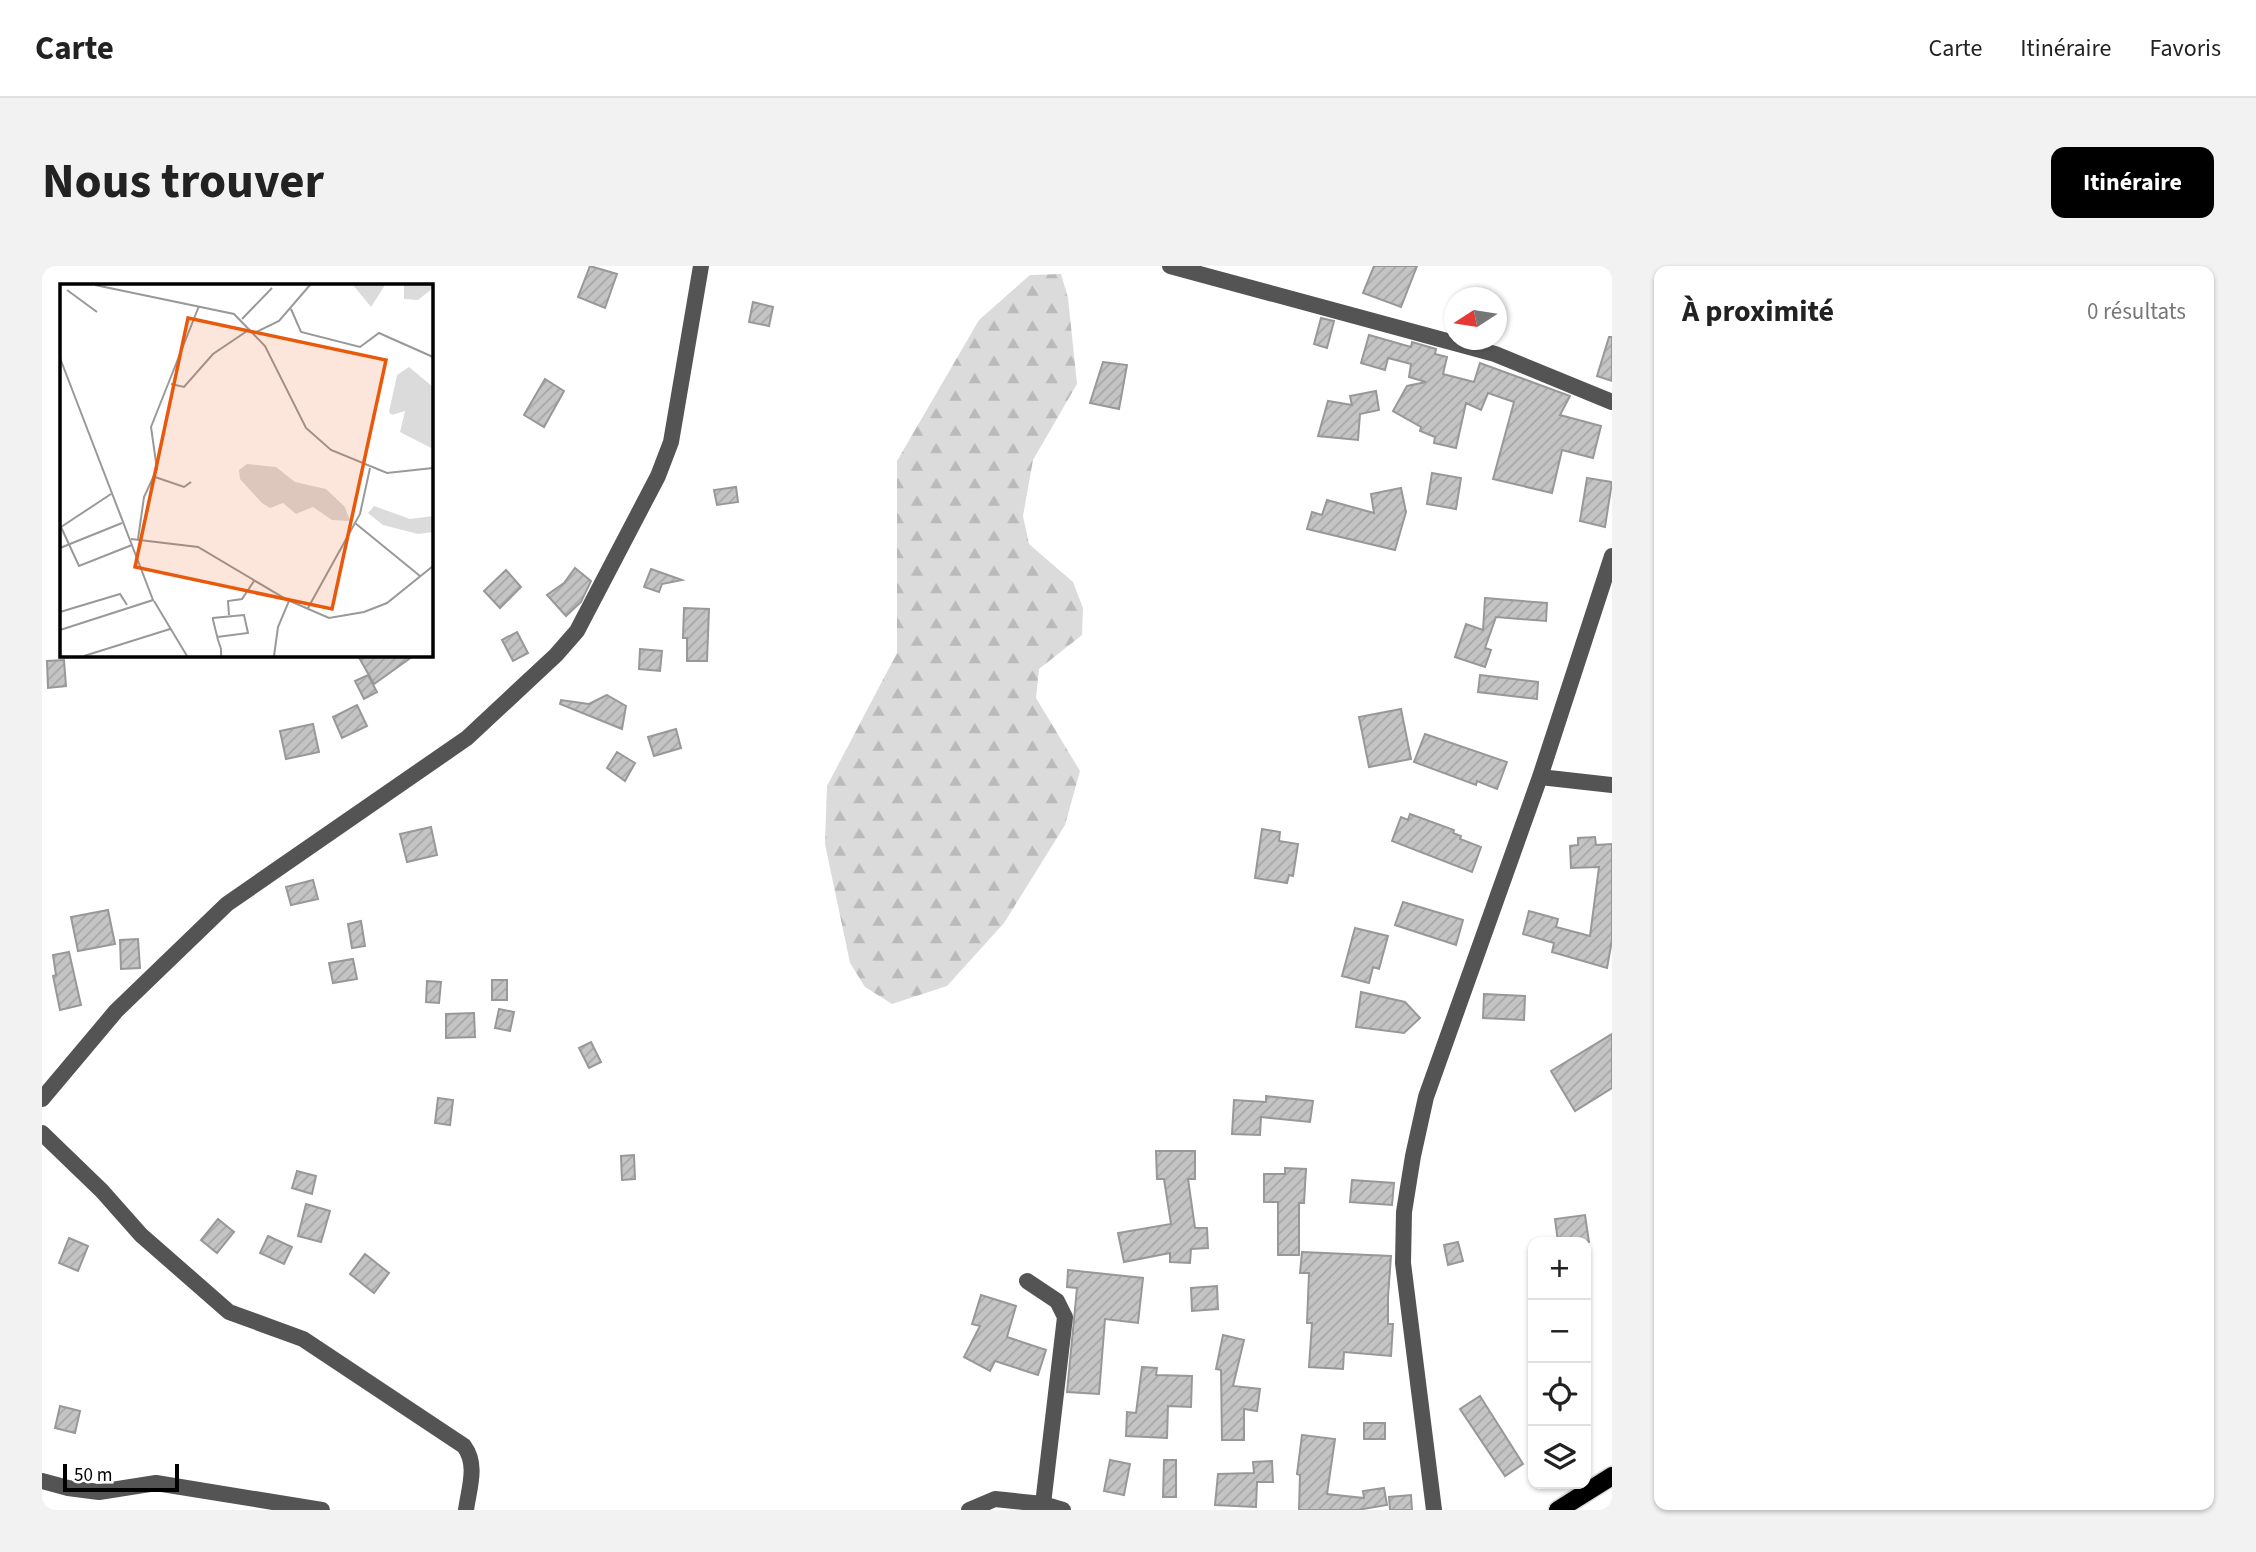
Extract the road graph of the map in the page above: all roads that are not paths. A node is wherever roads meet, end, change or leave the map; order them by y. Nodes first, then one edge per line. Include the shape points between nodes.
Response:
1 (701, 266) edge
2 (1170, 266) edge
3 (1612, 402) edge
4 (1612, 556) edge
5 (1540, 777) junction
6 (1612, 785) edge
7 (44, 1091) edge
8 (42, 1133) edge
9 (1027, 1281) dead end
10 (1612, 1476) edge
11 (42, 1481) edge
12 (1043, 1504) junction
13 (322, 1510) edge
14 (466, 1510) edge
15 (969, 1510) edge
16 (1063, 1510) edge
17 (1434, 1510) edge
18 (1558, 1510) edge

1 - 7 street via 671,442 658,476 577,631 467,738 227,904 116,1011
2 - 3 street via 1495,354
4 - 5 street
5 - 6 street
5 - 17 street via 1426,1097 1406,1201 1403,1263
8 - 14 street via 141,1235 229,1312 303,1339 464,1446 473,1466
9 - 12 street via 1057,1301 1065,1317
10 - 18 main road
11 - 13 street via 99,1492 156,1483
12 - 15 street via 995,1500
12 - 16 street

